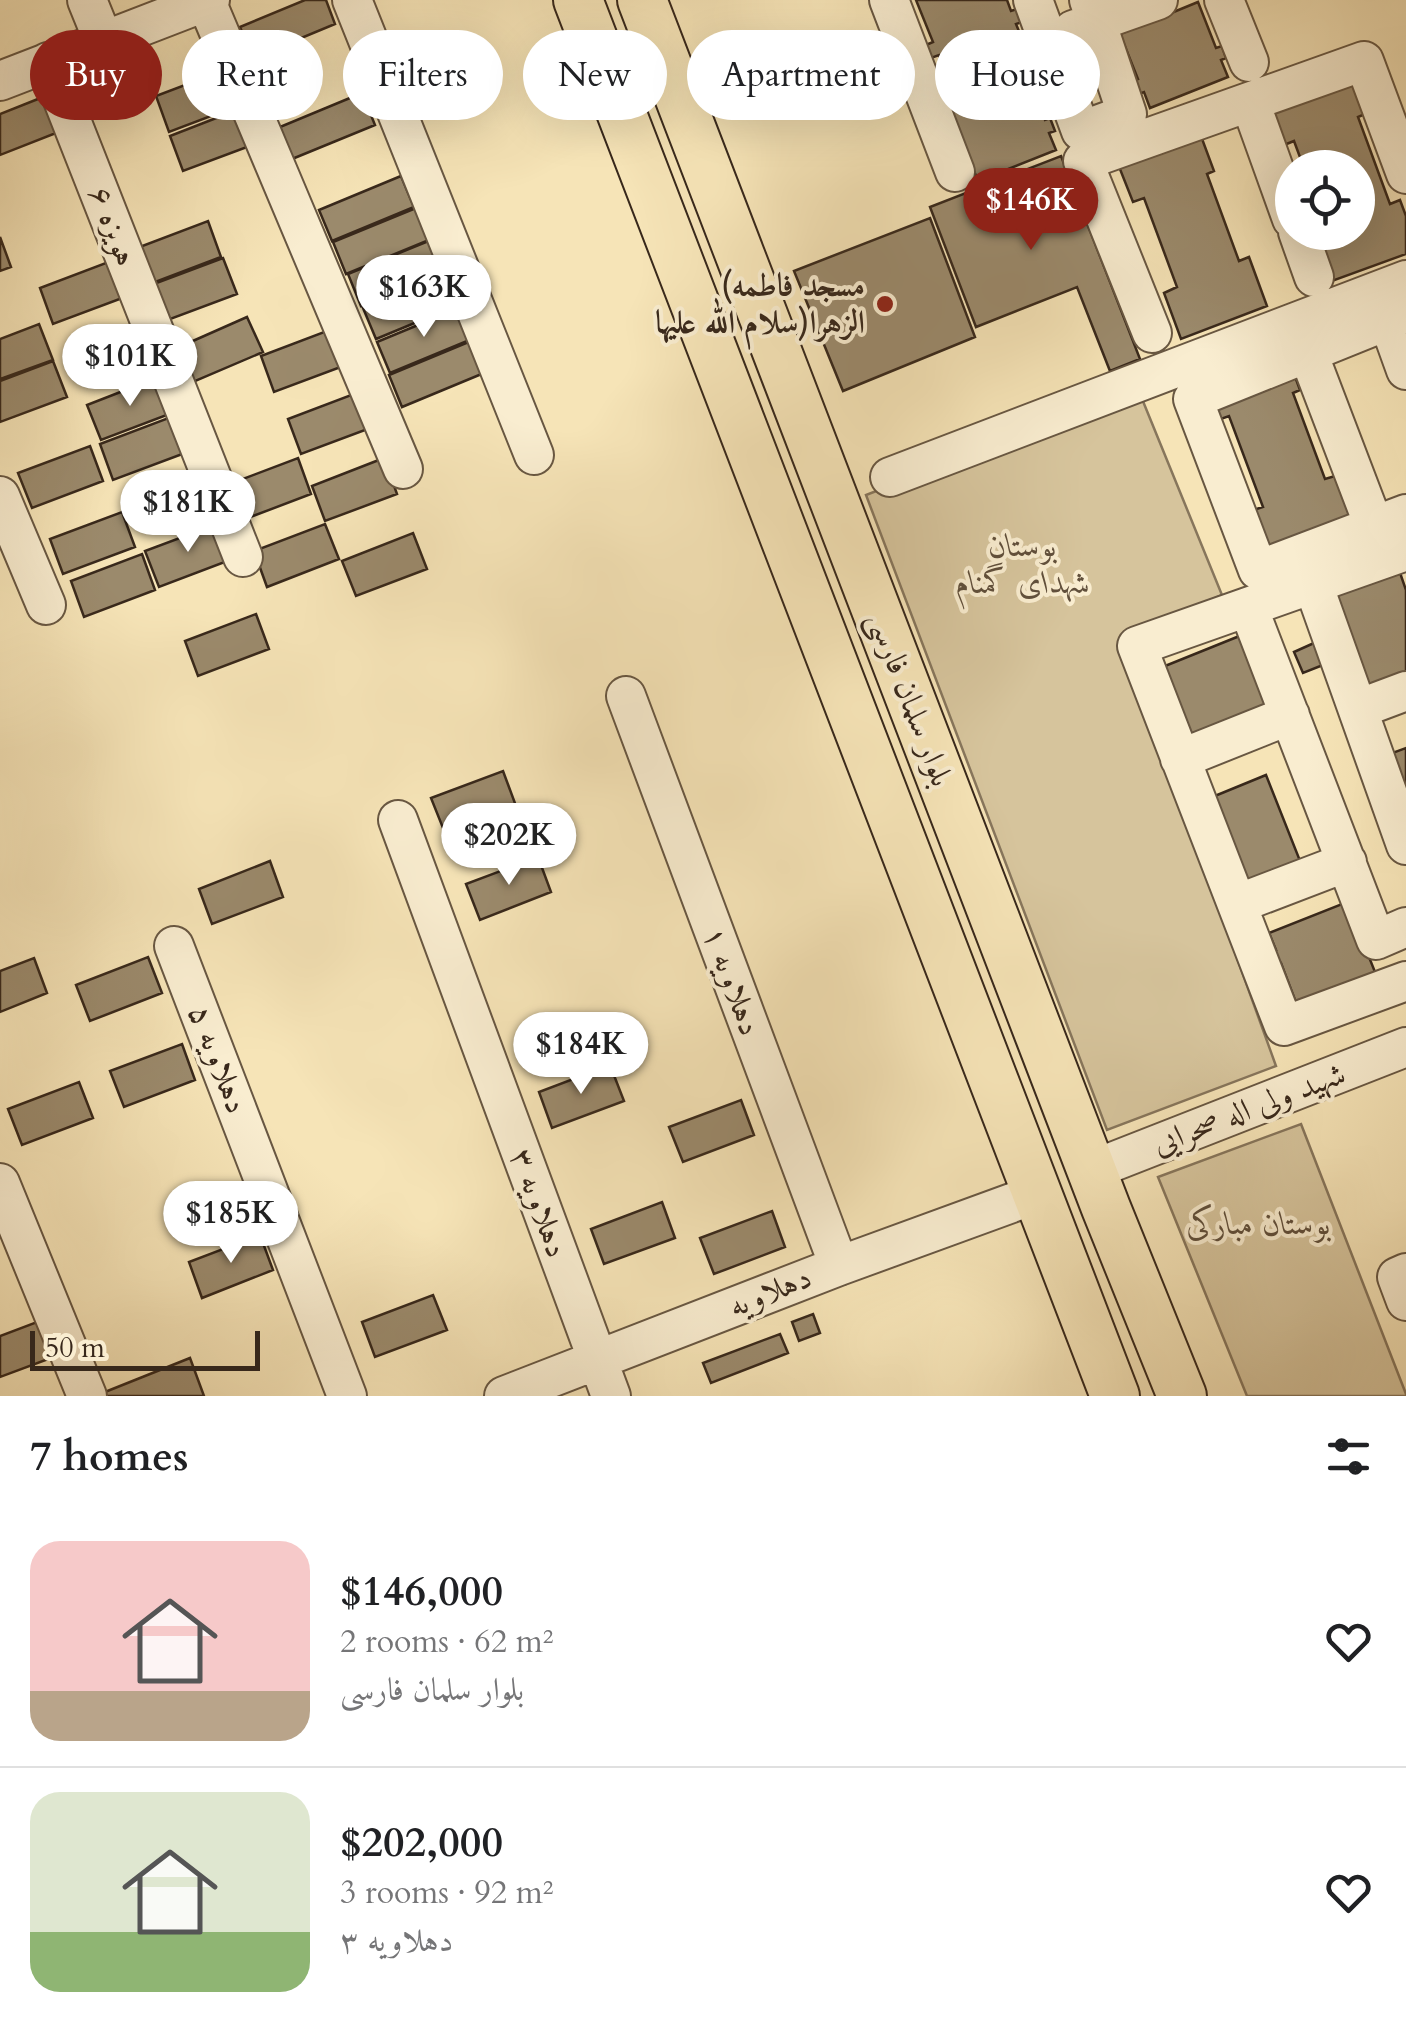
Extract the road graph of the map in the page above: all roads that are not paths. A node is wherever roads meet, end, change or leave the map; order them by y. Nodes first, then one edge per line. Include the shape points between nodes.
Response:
1 (87, 0) edge
2 (352, 0) edge
3 (578, 0) edge
4 (642, 0) edge
5 (889, 0) edge
6 (1033, 0) edge
7 (1158, 0) edge
8 (1224, 0) edge
9 (208, 1) edge
10 (1093, 11) edge
11 (99, 30) edge
12 (134, 30) edge
13 (1044, 30) edge
14 (1062, 30) edge
15 (1100, 33) edge
16 (1249, 62) dead end
17 (30, 69) edge
18 (0, 81) edge
19 (1250, 102) junction
20 (71, 120) edge
21 (1077, 120) edge
22 (1275, 171) edge
23 (956, 172) dead end
24 (1406, 174) edge
25 (1304, 250) edge
26 (1314, 277) dead end
27 (1406, 280) edge
28 (1397, 317) edge
29 (1152, 333) dead end
30 (1308, 353) junction
31 (1406, 370) edge
32 (534, 455) dead end
33 (402, 470) dead end
34 (890, 477) dead end
35 (0, 496) edge
36 (1390, 520) edge
37 (1406, 551) edge
38 (243, 557) dead end
39 (1313, 584) junction
40 (46, 605) dead end
41 (1248, 606) junction
42 (1406, 691) edge
43 (626, 696) dead end
44 (1358, 709) junction
45 (1290, 716) junction
46 (1180, 759) junction
47 (398, 820) dead end
48 (1406, 846) edge
49 (1347, 862) junction
50 (1237, 904) junction
51 (1406, 927) edge
52 (174, 946) dead end
53 (1406, 981) edge
54 (1406, 1047) edge
55 (1092, 1170) junction
56 (0, 1183) edge
57 (1039, 1193) junction
58 (838, 1266) junction
59 (1406, 1273) edge
60 (1406, 1301) edge
61 (598, 1360) junction
62 (87, 1396) edge
63 (347, 1396) edge
64 (504, 1396) edge
65 (611, 1396) edge
66 (1115, 1396) edge
67 (1182, 1396) edge

1 - 11 street
2 - 32 street
3 - 57 main road, بلوار سلمان فارسی
4 - 55 main road, بلوار سلمان فارسی
5 - 23 street
6 - 13 street
7 - 10 street
8 - 16 street
9 - 12 street
9 - 33 street
10 - 14 street
15 - 21 street via 1126,114 1081,131
17 - 18 street
19 - 22 street
19 - 24 street via 1364,61
19 - 29 street via 1083,161
20 - 38 street, هویزه ۶
25 - 26 street
27 - 34 street
28 - 30 street
28 - 31 street
30 - 36 street
30 - 36 street via 1193,399 1258,570
35 - 40 street
37 - 39 street
39 - 41 street
39 - 44 street
41 - 45 street
41 - 46 street via 1136,646
42 - 44 street
43 - 58 street, دهلاویه ۱
44 - 48 street
45 - 46 street
45 - 49 street
46 - 50 street
47 - 61 street, دهلاویه ۳
49 - 50 street
49 - 51 street via 1376,940
50 - 53 street via 1284,1026
52 - 63 street, دهلاویه ۵
54 - 55 street, شهید ولی اله صحرایی
55 - 67 main road, بلوار سلمان فارسی
56 - 62 street
57 - 58 street, دهلاویه
57 - 66 main road, بلوار سلمان فارسی
58 - 61 street, دهلاویه
59 - 60 street via 1397,1276
61 - 64 street, دهلاویه
61 - 65 street, دهلاویه ۳

